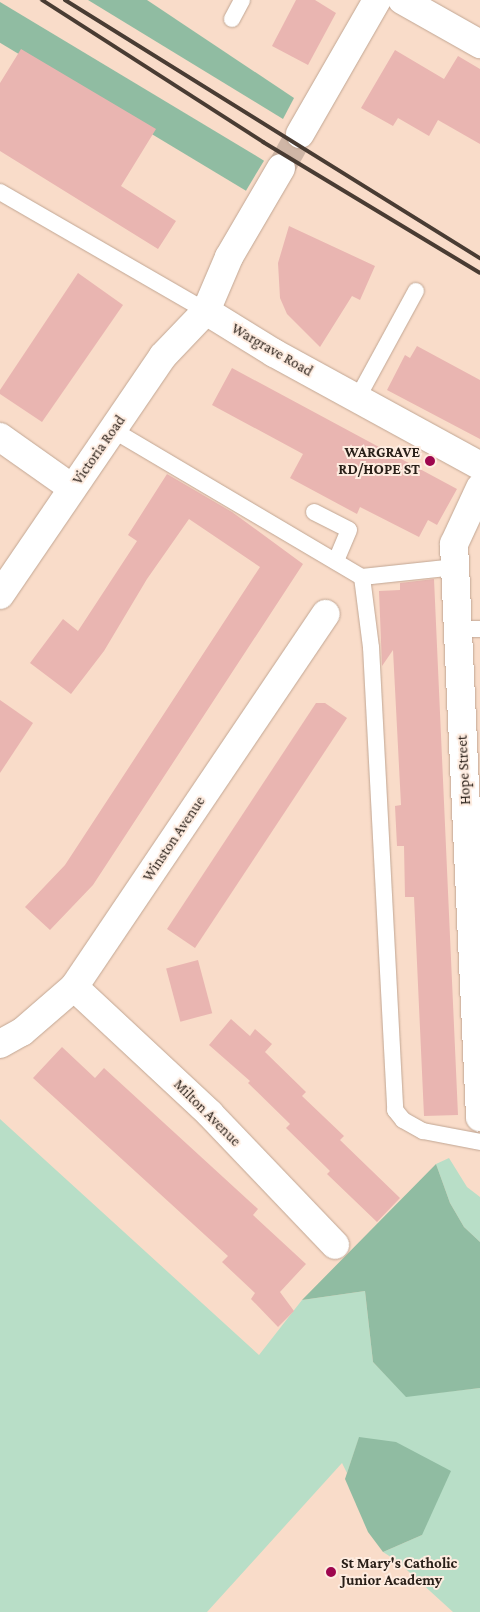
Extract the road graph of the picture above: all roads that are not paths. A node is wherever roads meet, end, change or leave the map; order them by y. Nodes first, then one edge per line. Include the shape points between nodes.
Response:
1 (242, 0) edge
2 (377, 0) edge
3 (402, 0) edge
4 (232, 19) dead end
5 (480, 44) edge
6 (300, 134) tunnel mouth
7 (281, 168) tunnel mouth
8 (0, 192) edge
9 (416, 290) dead end
10 (206, 311) junction
11 (356, 399) junction
12 (113, 430) junction
13 (0, 437) edge
14 (480, 466) edge
15 (72, 488) junction
16 (480, 488) edge
17 (314, 512) dead end
18 (336, 561) junction
19 (455, 567) junction
20 (362, 577) junction
21 (0, 595) edge
22 (326, 614) dead end
23 (469, 629) edge
24 (74, 987) junction
25 (0, 1044) edge
26 (480, 1117) edge
27 (480, 1142) edge
28 (335, 1245) dead end

1 - 4 lane
2 - 6 street
3 - 5 street
7 - 10 street via 229,257
8 - 10 lane
9 - 11 lane
10 - 11 street, Wargrave Road
10 - 12 street, Victoria Road via 173,342
11 - 14 street, Wargrave Road
12 - 15 street, Victoria Road
12 - 18 lane
13 - 15 street
15 - 21 street, Victoria Road
16 - 19 street, Hope Street via 454,544
17 - 18 lane via 349,530
18 - 20 lane
19 - 20 lane
19 - 23 street, Hope Street
20 - 27 lane via 371,647 395,1110 403,1120 423,1131
22 - 24 street, Winston Avenue
23 - 26 street, Hope Street
24 - 25 street, Winston Avenue via 22,1032
24 - 28 street, Milton Avenue via 210,1114

